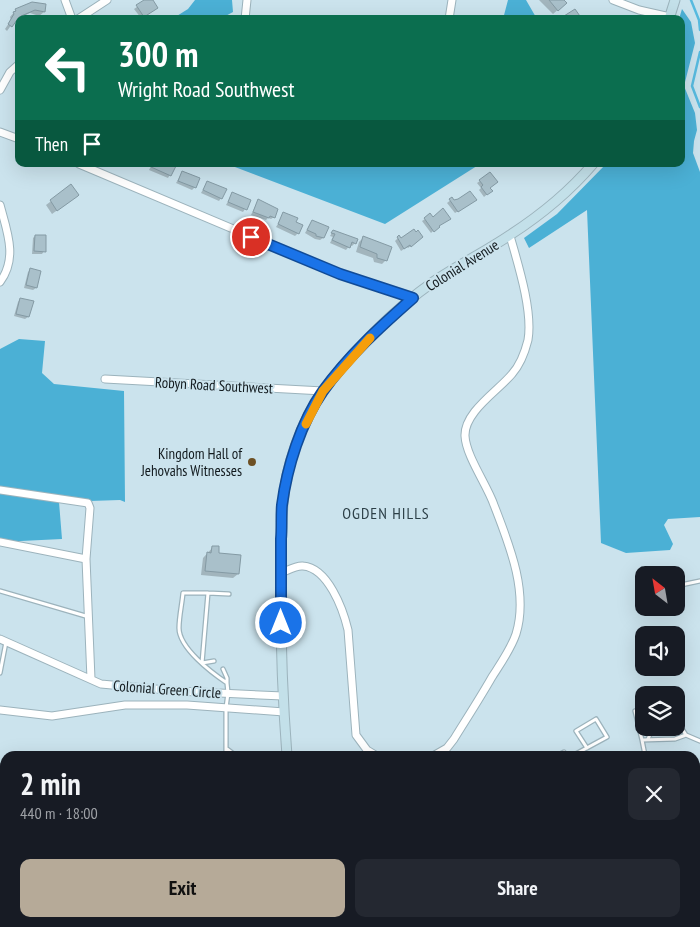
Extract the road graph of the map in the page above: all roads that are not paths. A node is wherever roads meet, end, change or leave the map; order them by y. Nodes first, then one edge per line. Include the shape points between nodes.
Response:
1 (65, 0) edge
2 (107, 0) edge
3 (247, 0) edge
4 (452, 0) edge
5 (613, 0) edge
6 (675, 0) edge
7 (71, 15) edge
8 (84, 15) edge
9 (245, 15) edge
10 (450, 15) edge
11 (658, 15) edge
12 (670, 15) edge
13 (15, 68) edge
14 (0, 90) edge
15 (0, 132) edge
16 (15, 138) edge
17 (86, 167) edge
18 (590, 167) edge
19 (0, 205) edge
20 (510, 236) junction
21 (0, 282) edge
22 (413, 298) junction
23 (105, 379) dead end
24 (323, 391) junction
25 (0, 490) edge
26 (0, 542) edge
27 (86, 559) junction
28 (281, 574) junction
29 (700, 581) edge
30 (685, 584) edge
31 (0, 591) edge
32 (208, 593) junction
33 (229, 594) dead end
34 (90, 617) junction
35 (3, 640) edge
36 (214, 661) dead end
37 (202, 663) junction
38 (223, 669) dead end
39 (0, 673) edge
40 (91, 680) junction
41 (227, 683) junction
42 (228, 693) junction
43 (283, 696) junction
44 (226, 708) junction
45 (0, 710) edge
46 (284, 712) junction
47 (686, 735) joint
48 (641, 736) edge
49 (649, 736) edge
50 (648, 739) junction
51 (642, 740) junction
52 (700, 741) edge
53 (226, 748) joint
54 (587, 748) junction
55 (230, 751) edge
56 (287, 751) edge
57 (369, 751) edge
58 (442, 751) edge
59 (581, 751) edge
60 (645, 751) edge

1 - 7 street
2 - 8 street
3 - 9 street
4 - 10 street
5 - 11 street
6 - 12 main road
13 - 14 street
15 - 16 street
17 - 22 street via 340,274
18 - 20 main road, Colonial Avenue via 551,206
19 - 21 street via 11,252 7,271
20 - 22 main road, Colonial Avenue via 451,270
20 - 58 street via 527,307 528,341 513,373 477,408 466,424 465,436 502,525 518,578 519,618 508,652 454,738
22 - 24 main road, Colonial Avenue via 366,342
23 - 24 street, Robyn Road Southwest
24 - 28 main road, Colonial Avenue via 301,433 290,464 282,506
25 - 27 street via 88,503
26 - 27 street
27 - 34 street
28 - 43 main road, Colonial Avenue
28 - 57 street via 301,566 312,569 326,581 338,600 348,630 356,735
29 - 30 lane
31 - 34 lane
32 - 33 lane
32 - 37 lane
32 - 37 lane via 183,593 179,630 187,647
34 - 40 street
35 - 39 lane
35 - 40 street, Colonial Green Circle
36 - 37 lane
37 - 41 lane
38 - 41 lane
40 - 42 street, Colonial Green Circle via 112,686
41 - 42 lane
42 - 43 street, Colonial Green Circle
42 - 44 lane
43 - 46 main road, Colonial Avenue
44 - 45 street, Colonial Green Circle via 125,705 52,716
44 - 46 street, Colonial Green Circle
44 - 53 lane
46 - 56 main road, Colonial Avenue
47 - 50 lane via 675,739
47 - 52 lane
48 - 51 lane
49 - 50 lane
50 - 51 lane
51 - 60 lane
53 - 55 lane
54 - 54 lane via 576,731 596,719 607,737
54 - 59 lane

